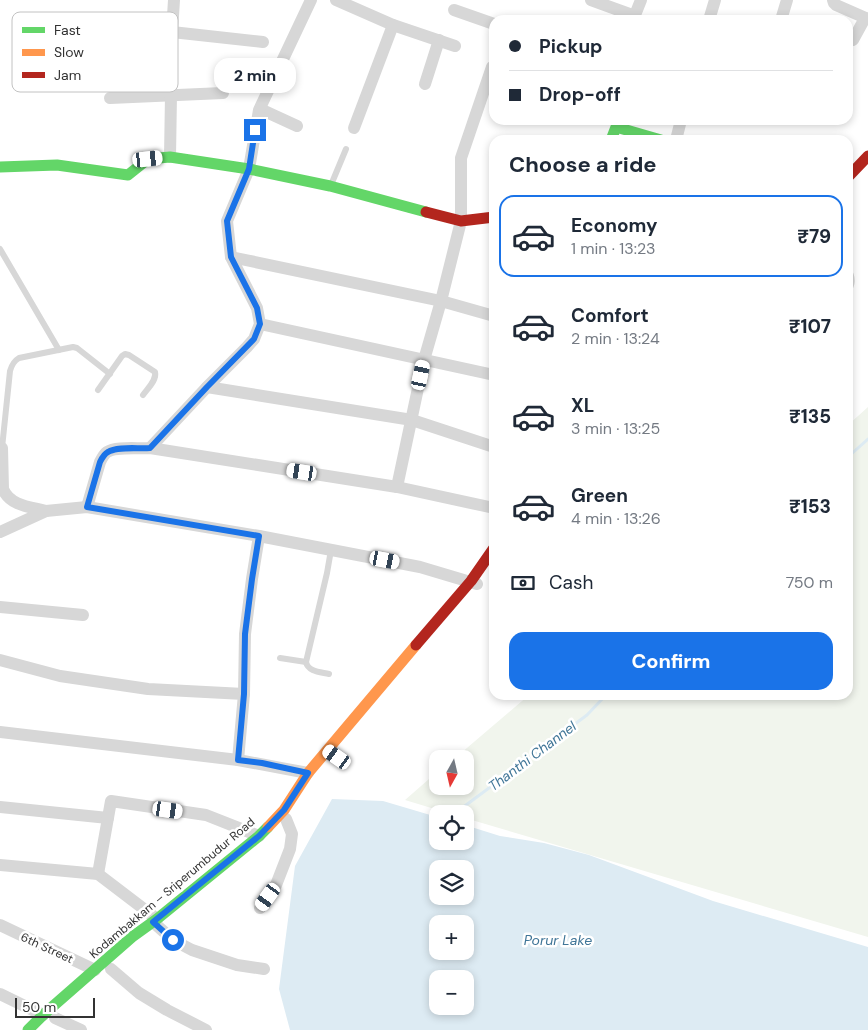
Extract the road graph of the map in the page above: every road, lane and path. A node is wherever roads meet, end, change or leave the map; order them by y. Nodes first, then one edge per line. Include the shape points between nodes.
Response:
1 (311, 0) edge
2 (336, 0) edge
3 (591, 0) edge
4 (641, 0) edge
5 (715, 0) edge
6 (787, 0) edge
7 (833, 0) edge
8 (454, 10) dead end
9 (627, 15) edge
10 (635, 15) edge
11 (710, 15) edge
12 (782, 15) edge
13 (867, 18) edge
14 (489, 22) edge
15 (393, 25) junction
16 (178, 33) edge
17 (439, 40) junction
18 (853, 40) dead end
19 (263, 42) dead end
20 (455, 46) dead end
21 (489, 77) edge
22 (425, 84) dead end
23 (223, 93) dead end
24 (171, 94) junction
25 (110, 98) dead end
26 (260, 109) junction
27 (620, 125) edge
28 (297, 126) dead end
29 (354, 128) dead end
30 (647, 135) edge
31 (346, 149) dead end
32 (865, 152) edge
33 (170, 157) junction
34 (853, 159) edge
35 (0, 167) edge
36 (249, 169) junction
37 (853, 170) edge
38 (330, 186) junction
39 (489, 218) edge
40 (461, 221) junction
41 (0, 249) edge
42 (231, 257) junction
43 (441, 301) junction
44 (489, 315) edge
45 (260, 324) junction
46 (59, 350) junction
47 (424, 360) junction
48 (110, 374) junction
49 (489, 374) edge
50 (207, 387) junction
51 (98, 390) dead end
52 (143, 395) dead end
53 (412, 420) junction
54 (489, 445) edge
55 (1, 448) edge
56 (150, 448) junction
57 (397, 487) junction
58 (87, 507) junction
59 (489, 507) edge
60 (46, 511) junction
61 (0, 532) edge
62 (259, 536) junction
63 (331, 550) junction
64 (489, 557) edge
65 (489, 568) edge
66 (475, 583) junction
67 (0, 607) edge
68 (83, 615) dead end
69 (280, 658) dead end
70 (0, 660) edge
71 (306, 662) junction
72 (329, 674) dead end
73 (244, 694) junction
74 (368, 720) dead end
75 (0, 732) edge
76 (238, 760) junction
77 (312, 777) junction
78 (0, 807) edge
79 (108, 818) junction
80 (286, 819) junction
81 (259, 836) junction
82 (0, 865) edge
83 (98, 874) junction
84 (260, 908) dead end
85 (157, 923) junction
86 (0, 925) edge
87 (111, 969) junction
88 (264, 969) dead end
89 (95, 970) junction
90 (0, 994) edge
91 (49, 1016) junction
92 (28, 1030) edge
93 (43, 1030) edge
94 (81, 1030) edge
95 (206, 1030) edge

1 - 26 street
2 - 15 street
3 - 9 street
4 - 10 street
5 - 11 street
6 - 12 street
7 - 13 street
8 - 14 street
13 - 18 street
15 - 17 street
15 - 29 street
16 - 19 street
17 - 20 street
17 - 22 street
21 - 40 street via 461,158
23 - 24 street
24 - 25 street
24 - 33 street
26 - 28 street
26 - 36 street
27 - 30 main road
31 - 38 lane
32 - 34 main road
32 - 37 main road
33 - 35 main road via 148,159 128,175 57,165
33 - 36 main road
36 - 38 main road
36 - 42 street via 227,221
38 - 40 main road
39 - 40 main road
40 - 43 street
41 - 46 lane
42 - 43 street
42 - 45 street via 257,308
43 - 44 street
43 - 47 street
45 - 47 street
45 - 50 street via 254,339
46 - 48 lane via 77,348
46 - 55 lane via 19,358 13,363
47 - 49 street
47 - 53 street
48 - 51 lane
48 - 52 lane via 122,356 132,356 156,374
50 - 53 street
50 - 56 street
53 - 54 street
53 - 57 street
55 - 60 street via 6,494 15,502
56 - 57 street
56 - 58 street via 108,451 100,462
57 - 59 street
58 - 60 street
58 - 62 street
60 - 61 street
62 - 63 street
62 - 73 street via 245,634
63 - 66 street via 420,567
63 - 71 lane
64 - 66 main road, Kodambakkam – Sriperumbudur Road
65 - 66 main road, Kodambakkam – Sriperumbudur Road
66 - 74 main road, Kodambakkam – Sriperumbudur Road
66 - 77 main road, Kodambakkam – Sriperumbudur Road
67 - 68 street
69 - 71 lane
70 - 73 street via 60,676 148,690
71 - 72 lane via 309,669
73 - 76 street
75 - 76 street
76 - 77 street
77 - 80 main road, Kodambakkam – Sriperumbudur Road
77 - 81 main road, Kodambakkam – Sriperumbudur Road
78 - 79 street
79 - 81 street via 111,802 206,815
79 - 83 street
80 - 84 street via 292,834 290,849 276,885
80 - 85 main road, Kodambakkam – Sriperumbudur Road via 265,842
81 - 85 main road, Kodambakkam – Sriperumbudur Road
82 - 83 street
83 - 85 street
85 - 87 main road, Kodambakkam – Sriperumbudur Road
85 - 88 street via 173,940 192,950 238,965
85 - 89 main road, Kodambakkam – Sriperumbudur Road via 132,937
86 - 89 street, 6th Street
87 - 91 main road, Kodambakkam – Sriperumbudur Road
87 - 95 street via 139,993
89 - 91 main road, Kodambakkam – Sriperumbudur Road
90 - 91 street
91 - 92 main road, Kodambakkam – Sriperumbudur Road
91 - 93 main road, Kodambakkam – Sriperumbudur Road
91 - 94 street

